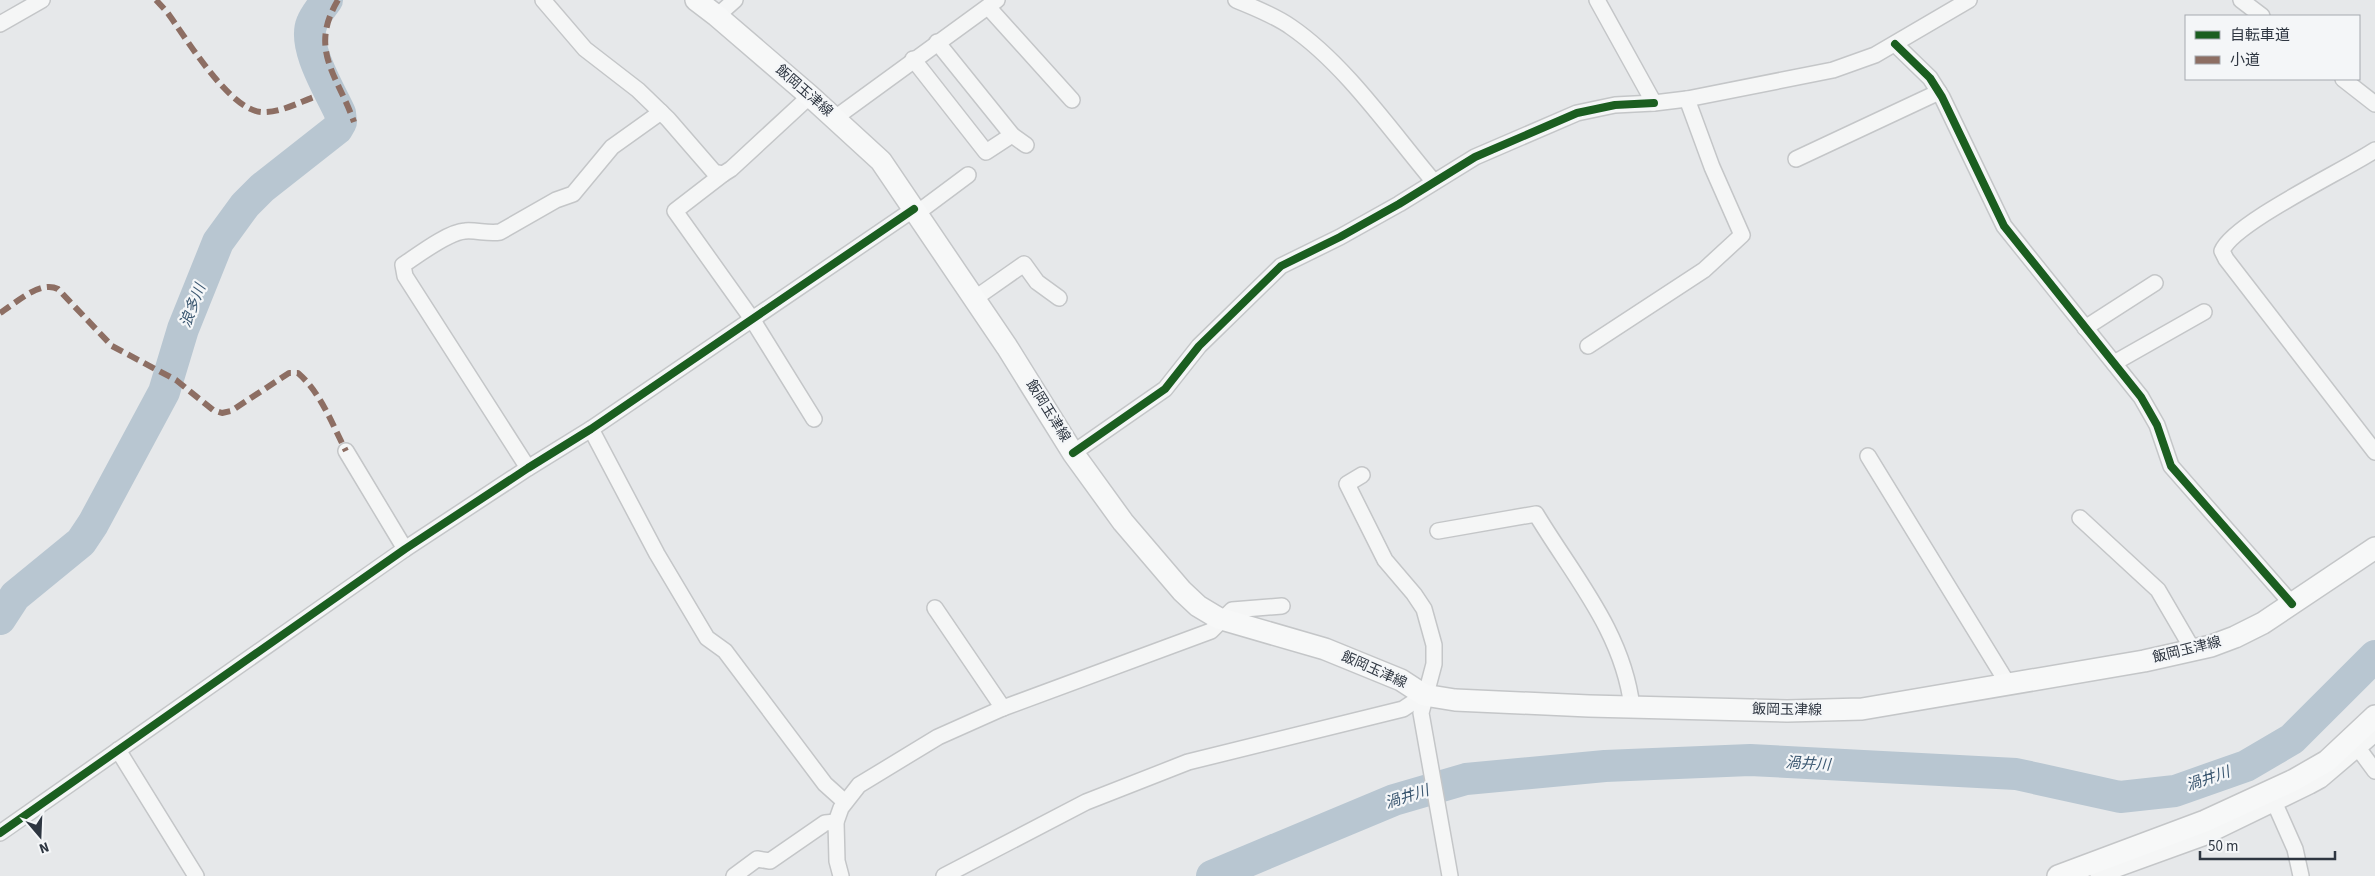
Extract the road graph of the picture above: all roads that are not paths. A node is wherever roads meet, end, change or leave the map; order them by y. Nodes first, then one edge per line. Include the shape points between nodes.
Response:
1 (42, 0) edge
2 (543, 0) edge
3 (696, 0) edge
4 (735, 0) edge
5 (1236, 0) edge
6 (1597, 0) edge
7 (1969, 0) edge
8 (2241, 0) edge
9 (993, 4) edge
10 (2261, 15) edge
11 (717, 16) junction
12 (0, 24) edge
13 (937, 42) junction
14 (1895, 44) junction
15 (913, 59) junction
16 (2344, 80) edge
17 (1939, 92) junction
18 (810, 96) junction
19 (1687, 99) junction
20 (1072, 100) dead end
21 (1654, 103) junction
22 (2375, 104) edge
23 (661, 112) junction
24 (835, 118) junction
25 (1012, 135) junction
26 (1026, 145) dead end
27 (2375, 150) edge
28 (1796, 159) dead end
29 (723, 174) junction
30 (968, 175) dead end
31 (1434, 182) junction
32 (916, 211) junction
33 (2155, 283) dead end
34 (1059, 298) dead end
35 (974, 299) junction
36 (2204, 312) dead end
37 (752, 319) junction
38 (2085, 328) junction
39 (1588, 346) dead end
40 (2114, 363) junction
41 (814, 419) dead end
42 (591, 429) junction
43 (346, 451) dead end
44 (2375, 452) edge
45 (1073, 453) junction
46 (1868, 456) dead end
47 (528, 468) junction
48 (1362, 475) dead end
49 (2080, 518) dead end
50 (1438, 531) dead end
51 (2375, 548) edge
52 (405, 549) junction
53 (2292, 604) junction
54 (1282, 606) dead end
55 (935, 608) dead end
56 (1223, 620) junction
57 (2193, 650) junction
58 (2008, 684) junction
59 (1422, 704) junction
60 (1632, 707) junction
61 (1003, 708) junction
62 (2375, 716) edge
63 (2375, 734) edge
64 (2358, 748) junction
65 (118, 750) junction
66 (2375, 771) edge
67 (845, 802) junction
68 (2275, 804) junction
69 (836, 822) junction
70 (0, 833) edge
71 (196, 876) edge
72 (734, 876) edge
73 (841, 876) edge
74 (944, 876) edge
75 (1450, 876) edge
76 (2058, 876) edge
77 (2098, 876) edge
78 (2301, 876) edge

1 - 12 street
2 - 23 street via 585,49
3 - 11 main road, 飯岡玉津線
4 - 11 street
5 - 31 street via 1266,12 1314,44 1347,78
6 - 21 street
7 - 14 street
8 - 10 street
9 - 13 street
9 - 20 street
11 - 18 main road, 飯岡玉津線
13 - 15 street
13 - 25 street
14 - 17 street via 1930,78
14 - 19 street via 1876,55 1834,70
15 - 24 street
15 - 25 street via 986,152
16 - 22 street
17 - 28 street
17 - 38 street via 2004,226
18 - 24 main road, 飯岡玉津線
18 - 29 street
19 - 21 street
19 - 39 street via 1742,235 1704,270
21 - 31 street via 1577,113 1474,157
23 - 29 street via 714,172
23 - 47 street via 599,160 573,194 556,200 500,232 464,231 453,234 403,265 405,276
24 - 32 main road, 飯岡玉津線 via 881,161
25 - 26 street
27 - 44 street via 2268,211 2222,251
29 - 37 street via 675,211
30 - 32 street
31 - 45 street via 1340,237 1282,266 1199,346 1165,389
32 - 35 main road, 飯岡玉津線
32 - 37 street
33 - 38 street
34 - 35 street via 1037,282 1024,264
35 - 45 main road, 飯岡玉津線
36 - 40 street
37 - 41 street
37 - 42 street
38 - 40 street
40 - 53 street via 2152,414 2171,466
42 - 47 street
42 - 67 street via 657,554 707,638 725,651 825,784
43 - 52 street
45 - 56 main road, 飯岡玉津線 via 1123,522 1182,591 1198,606
46 - 58 street
47 - 52 street
48 - 59 street via 1347,484 1385,560 1424,609 1434,645 1434,664
49 - 57 street via 2158,590
50 - 60 street via 1536,514 1606,624 1629,683
51 - 53 main road, 飯岡玉津線
52 - 65 street
53 - 57 main road, 飯岡玉津線 via 2235,637
54 - 56 street via 1232,610
55 - 61 street
56 - 59 main road, 飯岡玉津線 via 1324,649 1401,680
56 - 61 street via 1202,636
57 - 58 main road, 飯岡玉津線
58 - 60 main road, 飯岡玉津線 via 1862,709 1831,711
59 - 60 main road, 飯岡玉津線 via 1455,700
59 - 74 street via 1188,762 1086,802
59 - 75 street
61 - 67 street via 938,737 858,786
62 - 76 main road via 2327,761 2294,780 2204,821
63 - 64 street
64 - 66 street
64 - 68 street via 2321,780
65 - 70 street
65 - 71 street
67 - 69 street
68 - 77 street via 2203,838
68 - 78 street via 2296,849
69 - 72 street via 825,823 770,861 757,858
69 - 73 street via 837,861

